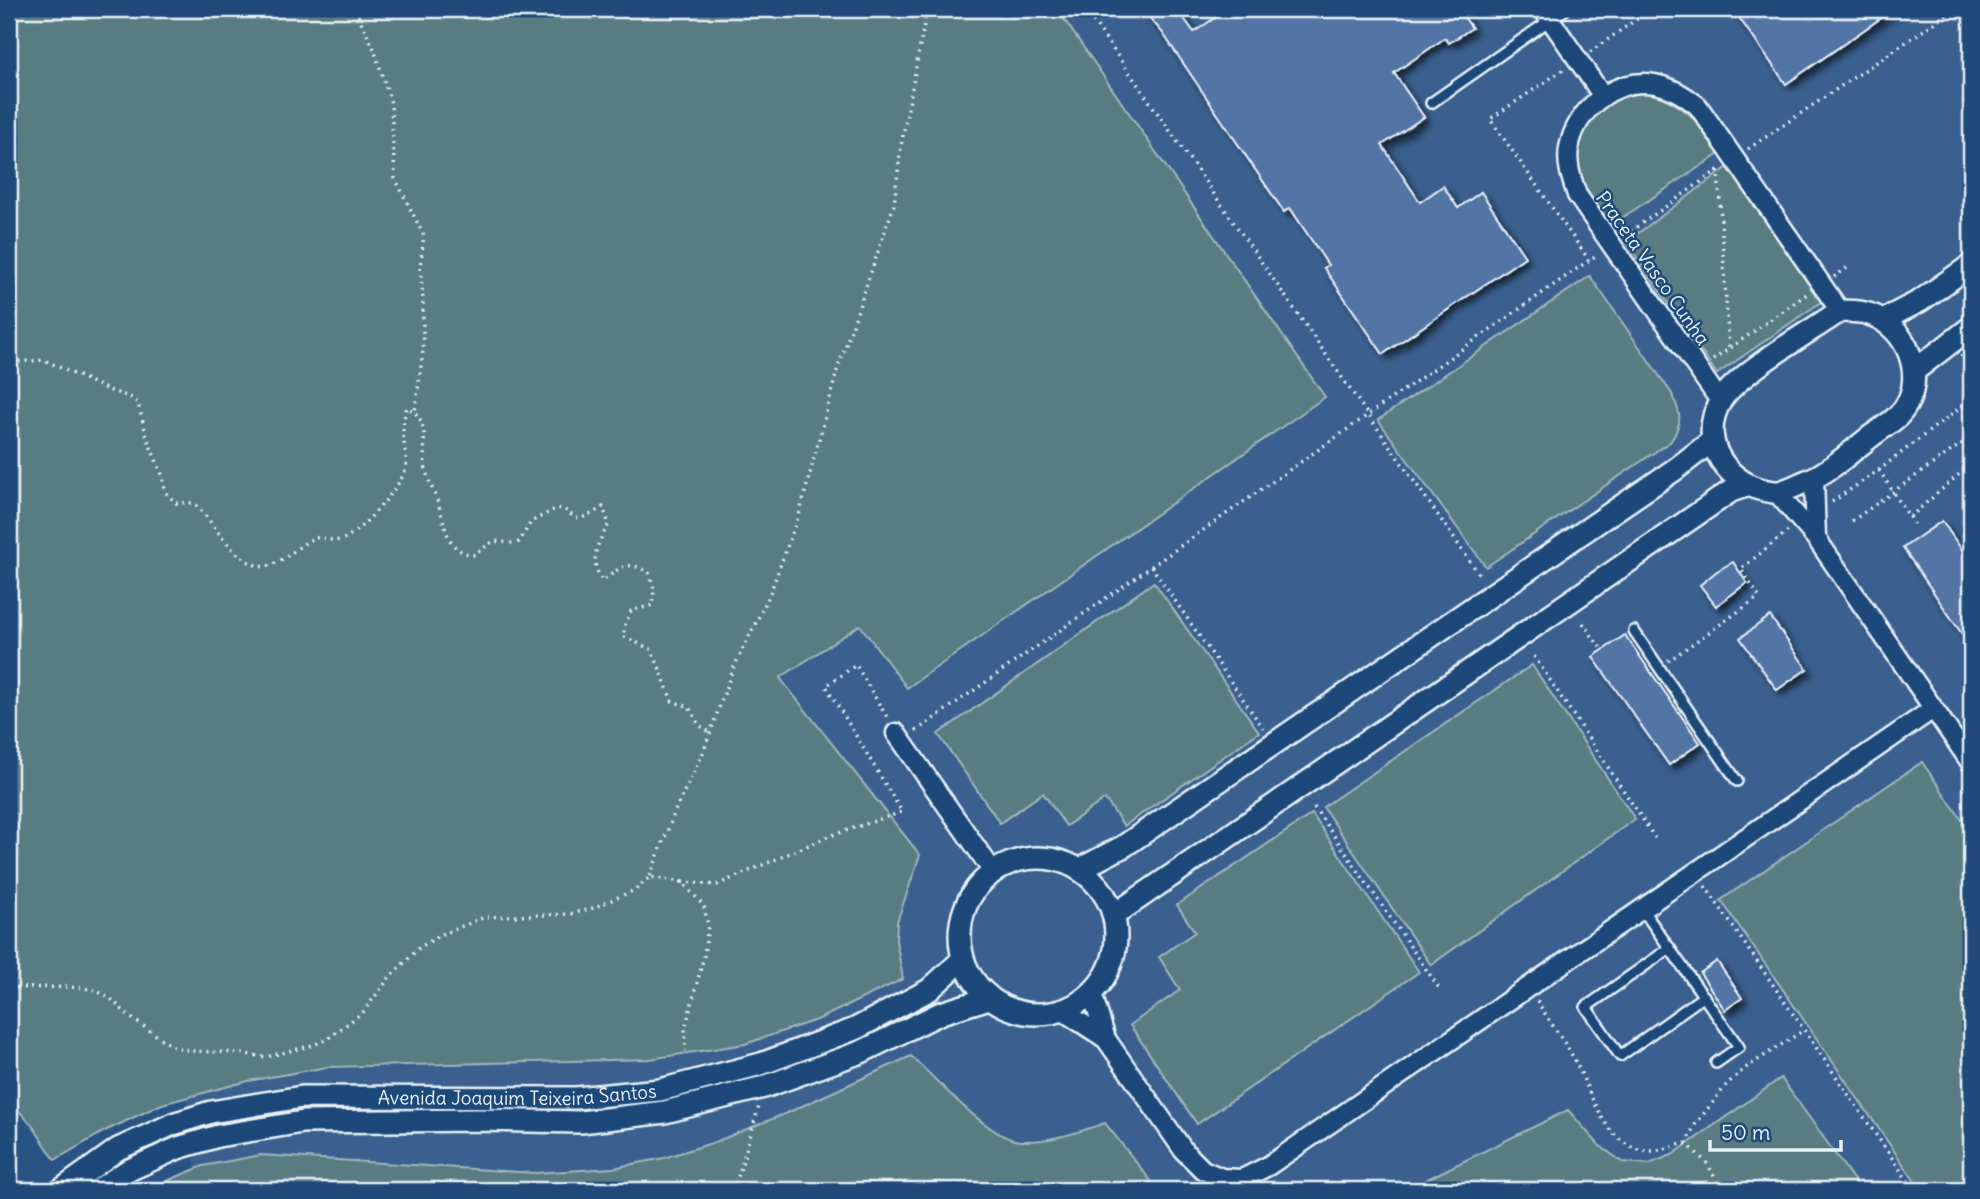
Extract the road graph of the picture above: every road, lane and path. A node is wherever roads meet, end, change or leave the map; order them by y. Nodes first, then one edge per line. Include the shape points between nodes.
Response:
1 (355, 9) edge
2 (927, 9) edge
3 (1085, 9) edge
4 (1651, 9) edge
5 (1955, 9) edge
6 (1553, 12) edge
7 (1578, 60) junction
8 (1602, 96) junction
9 (1431, 103) dead end
10 (1735, 158) junction
11 (1718, 170) junction
12 (1612, 244) junction
13 (1589, 260) junction
14 (1971, 265) edge
15 (1847, 268) dead end
16 (1821, 285) junction
17 (1840, 311) junction
18 (1883, 320) junction
19 (1971, 327) edge
20 (1729, 349) junction
21 (1971, 349) edge
22 (9, 370) edge
23 (1698, 370) junction
24 (1914, 371) junction
25 (1971, 379) edge
26 (1971, 399) edge
27 (1720, 401) junction
28 (415, 412) junction
29 (1368, 414) junction
30 (1713, 440) junction
31 (1971, 457) edge
32 (1971, 464) edge
33 (1880, 470) junction
34 (1814, 478) junction
35 (1746, 486) junction
36 (1894, 492) junction
37 (1777, 493) junction
38 (1808, 517) junction
39 (1910, 517) junction
40 (1852, 521) dead end
41 (1914, 524) dead end
42 (1151, 566) junction
43 (1481, 577) dead end
44 (1583, 623) dead end
45 (1634, 631) dead end
46 (1602, 650) dead end
47 (1534, 656) dead end
48 (1659, 667) junction
49 (1933, 709) junction
50 (710, 733) junction
51 (899, 737) junction
52 (1274, 744) junction
53 (1971, 763) edge
54 (1737, 780) dead end
55 (1314, 807) dead end
56 (1655, 838) dead end
57 (1080, 869) junction
58 (1696, 872) junction
59 (994, 873) junction
60 (650, 877) junction
61 (682, 882) junction
62 (1642, 909) junction
63 (1114, 915) junction
64 (1670, 948) junction
65 (963, 959) junction
66 (1528, 987) junction
67 (9, 988) edge
68 (1439, 988) dead end
69 (1092, 993) junction
70 (1704, 996) junction
71 (989, 998) junction
72 (1063, 1011) junction
73 (1804, 1030) junction
74 (1106, 1039) junction
75 (686, 1051) dead end
76 (1716, 1063) dead end
77 (764, 1087) junction
78 (1686, 1143) junction
79 (61, 1190) edge
80 (98, 1190) edge
81 (734, 1190) edge
82 (1721, 1190) edge
83 (1914, 1190) edge

1 - 28 path via 391,103 395,178 424,236 420,267 423,350
2 - 50 path via 894,205 837,371 800,512
3 - 29 path
4 - 7 path
5 - 10 path
6 - 7 street
6 - 9 lane
7 - 8 street
7 - 13 path via 1490,119
8 - 10 street, Praceta Vasco Cunha via 1632,84 1655,84 1681,93 1698,106
8 - 12 street, Praceta Vasco Cunha via 1581,116 1569,148 1569,174 1577,195
10 - 11 path
10 - 16 street, Praceta Vasco Cunha
11 - 12 path
11 - 20 path
12 - 13 path
12 - 23 street, Praceta Vasco Cunha
13 - 29 path
14 - 18 street
15 - 16 path
16 - 17 street, Praceta Vasco Cunha
16 - 20 path
17 - 18 street via 1861,311
17 - 27 street via 1740,379
18 - 24 street via 1909,350
19 - 24 street
20 - 23 path
21 - 25 path via 1961,355
22 - 28 path via 14,362 44,360 138,403 171,500 194,503 231,547 261,566 318,536 343,539 374,513 404,473 407,407
23 - 27 street, Praceta Vasco Cunha
24 - 34 street via 1912,390 1900,414
26 - 33 path
27 - 30 street
28 - 50 path via 424,425 425,469 445,532 459,551 473,555 494,541 519,541 531,522 557,508 575,518 588,517 603,507 606,510 609,524 596,554 595,570 603,582 623,566 638,566 649,573 654,589 653,605 631,611 623,636 650,649 672,701 689,707 699,725
29 - 42 path
29 - 43 path
30 - 35 street via 1731,475
30 - 52 street
31 - 36 path via 1961,444
32 - 39 path
33 - 36 path
33 - 38 path
34 - 37 street
34 - 38 street
35 - 37 street
35 - 63 street via 1731,491
36 - 39 path
36 - 40 path
37 - 38 street
38 - 48 path via 1741,569 1759,597
38 - 49 street via 1816,538
39 - 41 path
42 - 51 path
42 - 52 path
44 - 46 path
45 - 48 lane
47 - 56 path
48 - 54 lane
49 - 53 street
49 - 58 street
50 - 60 path
51 - 59 street
51 - 61 path via 856,664 826,686 902,812 827,837 717,885
52 - 57 street via 1124,846
55 - 68 path
57 - 59 street via 1055,859 1028,858
57 - 63 street via 1107,897
58 - 62 street
58 - 73 path
59 - 65 street via 980,883 966,906 960,933
60 - 61 path
60 - 67 path via 635,890 593,908 570,914 485,916 440,935 419,948 363,1012 329,1038 266,1057 172,1046 92,989
61 - 75 path via 704,905 708,926 685,1029
62 - 64 lane
62 - 66 street
63 - 69 street via 1114,957
64 - 70 lane
64 - 70 lane via 1587,1007 1620,1056
65 - 71 street via 973,981
65 - 79 street, Avenida Joaquim Teixeira Santos via 929,990 855,1029 761,1064 660,1090 576,1098 302,1097 211,1112 118,1149
66 - 74 street via 1268,1166 1242,1178 1222,1178 1203,1170 1184,1151
66 - 78 path via 1573,1057 1600,1117 1623,1141 1639,1150
69 - 72 street
69 - 74 street
70 - 76 lane via 1739,1047
71 - 72 street via 1012,1010 1038,1015
71 - 77 street, Avenida Joaquim Teixeira Santos via 941,1013 861,1052
72 - 74 street
73 - 78 path via 1727,1084
73 - 83 path
77 - 80 street, Avenida Joaquim Teixeira Santos via 664,1112 581,1122 303,1122 218,1136 178,1148
77 - 81 path
78 - 82 path via 1708,1164

